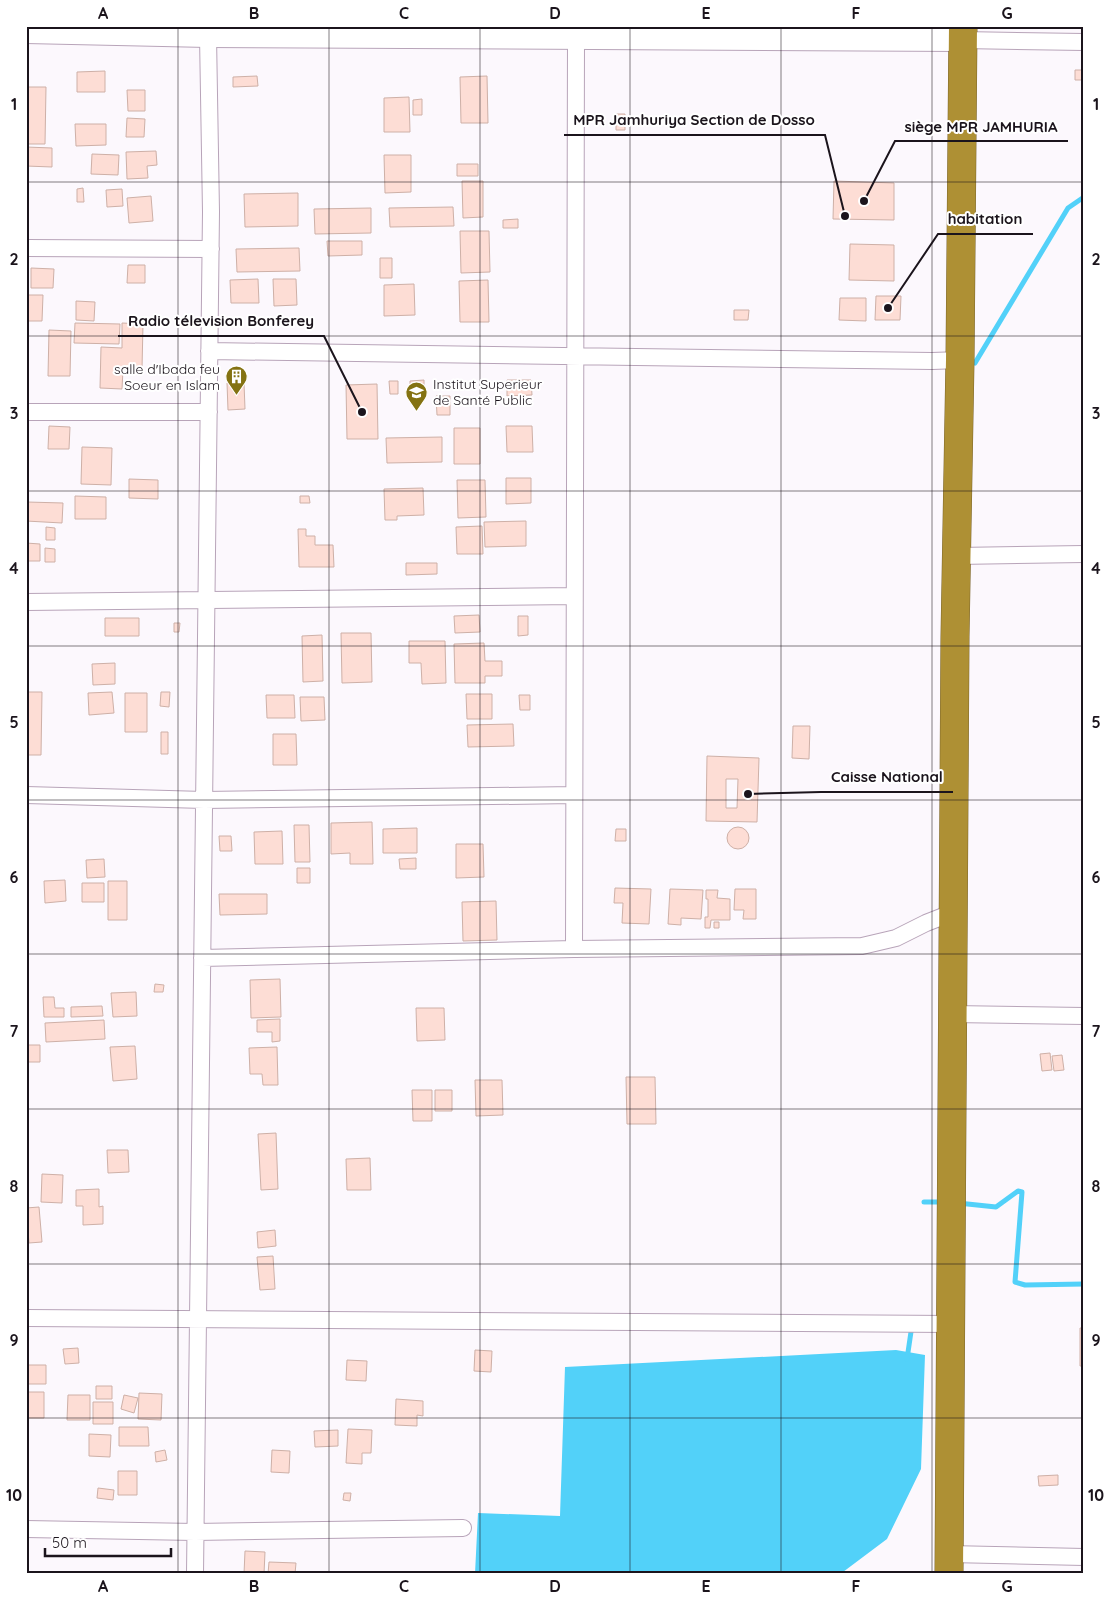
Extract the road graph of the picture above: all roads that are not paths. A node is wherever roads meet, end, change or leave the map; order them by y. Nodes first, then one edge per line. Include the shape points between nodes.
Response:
1 (26, 32) edge
2 (762, 32) edge
3 (962, 33) edge
4 (208, 36) junction
5 (576, 38) junction
6 (1084, 42) edge
7 (26, 248) edge
8 (211, 249) junction
9 (209, 351) junction
10 (575, 356) junction
11 (960, 360) junction
12 (26, 412) edge
13 (208, 412) junction
14 (1084, 554) edge
15 (957, 556) junction
16 (574, 596) junction
17 (206, 600) junction
18 (26, 602) edge
19 (26, 795) edge
20 (574, 795) junction
21 (204, 800) junction
22 (954, 912) junction
23 (574, 949) junction
24 (202, 958) junction
25 (952, 1014) junction
26 (1084, 1016) edge
27 (26, 1318) edge
28 (198, 1318) junction
29 (951, 1324) junction
30 (464, 1528) dead end
31 (26, 1529) edge
32 (196, 1532) junction
33 (1084, 1557) edge
34 (949, 1564) edge
35 (195, 1574) edge

1 - 4 main road
2 - 3 main road
2 - 5 main road
3 - 6 street
3 - 11 highway
4 - 5 main road
4 - 8 street
5 - 10 street
7 - 8 street
8 - 9 street
9 - 10 street
9 - 13 street
10 - 11 street
10 - 16 street
11 - 15 highway
12 - 13 street
13 - 17 street
14 - 15 street
15 - 22 highway
16 - 17 street
16 - 20 street
17 - 18 street
17 - 21 street
19 - 21 street
20 - 21 street
20 - 23 street
21 - 24 street
22 - 23 street via 896,938 862,946
22 - 25 highway
23 - 24 street
24 - 28 street
25 - 26 street
25 - 29 highway
27 - 28 street
28 - 29 street
28 - 32 street
29 - 34 highway
30 - 32 street
31 - 32 street
32 - 35 street
33 - 34 street

